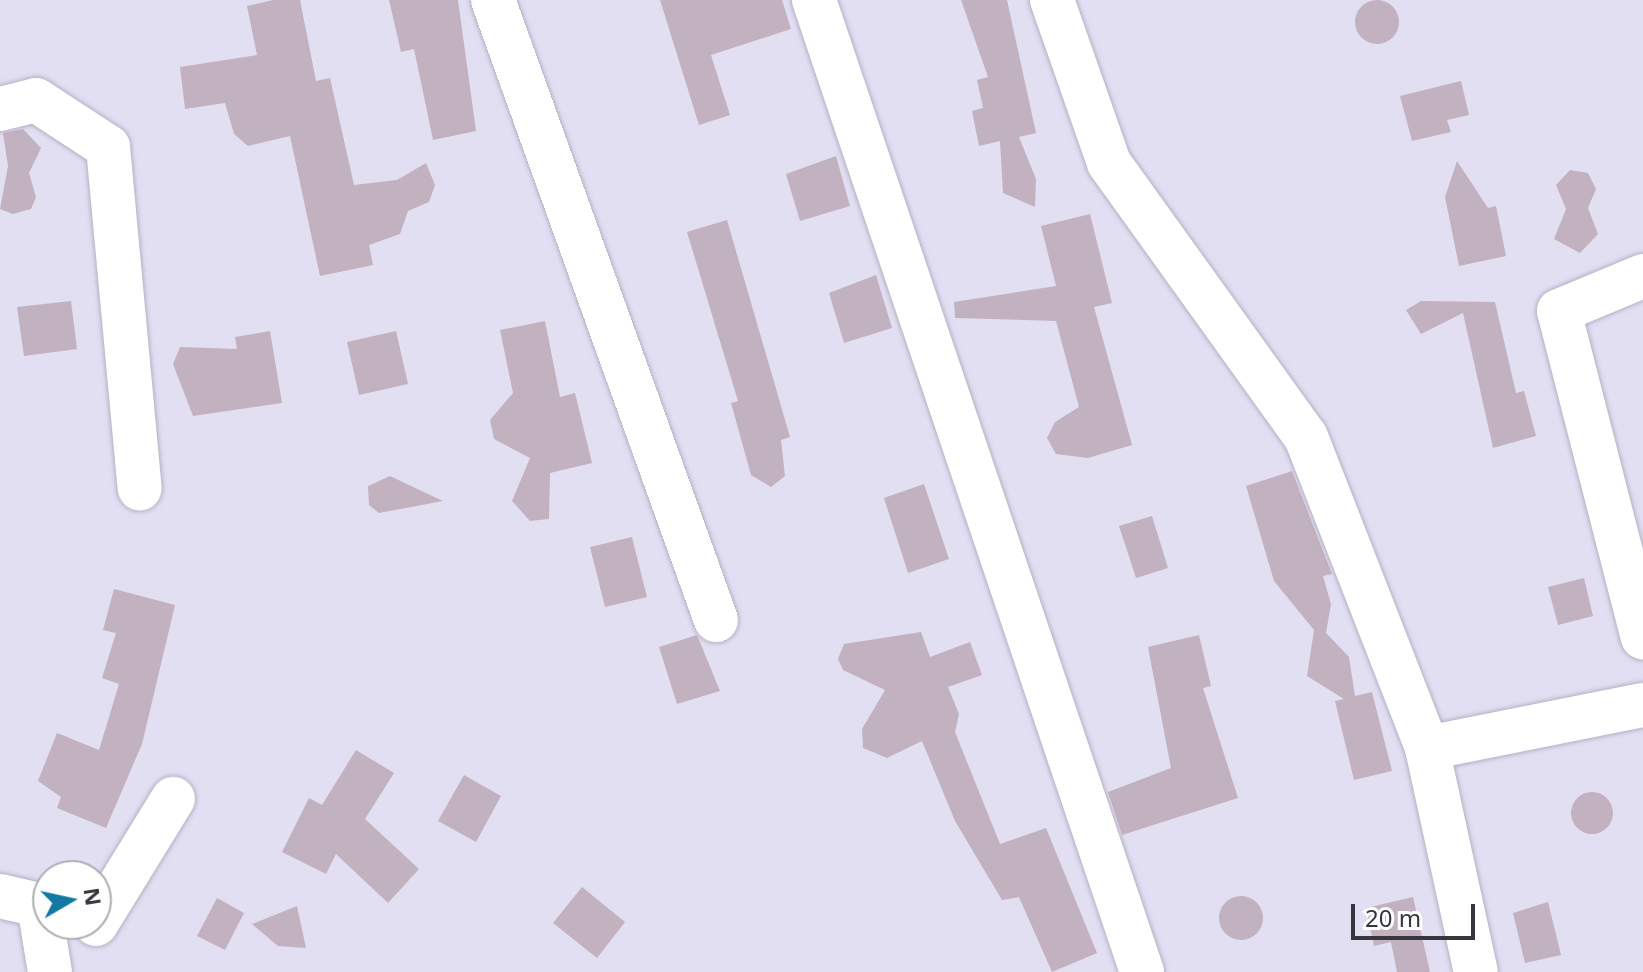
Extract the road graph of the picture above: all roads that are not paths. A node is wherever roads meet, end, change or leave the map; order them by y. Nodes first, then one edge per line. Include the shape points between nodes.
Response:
1 (493, 0) edge
2 (814, 0) edge
3 (1052, 0) edge
4 (0, 109) edge
5 (1643, 276) edge
6 (140, 489) dead end
7 (716, 620) dead end
8 (1643, 637) edge
9 (1643, 705) edge
10 (1427, 748) junction
11 (173, 799) dead end
12 (0, 896) edge
13 (112, 898) edge
14 (86, 940) edge
15 (50, 972) edge
16 (66, 972) edge
17 (1142, 972) edge
18 (1476, 972) edge

1 - 7 street
2 - 17 street
3 - 10 street via 1109,163 1306,437
4 - 6 street via 36,100 108,147
5 - 8 street via 1559,311
9 - 10 street
10 - 18 street
11 - 13 street
12 - 15 street via 39,905
14 - 16 street

